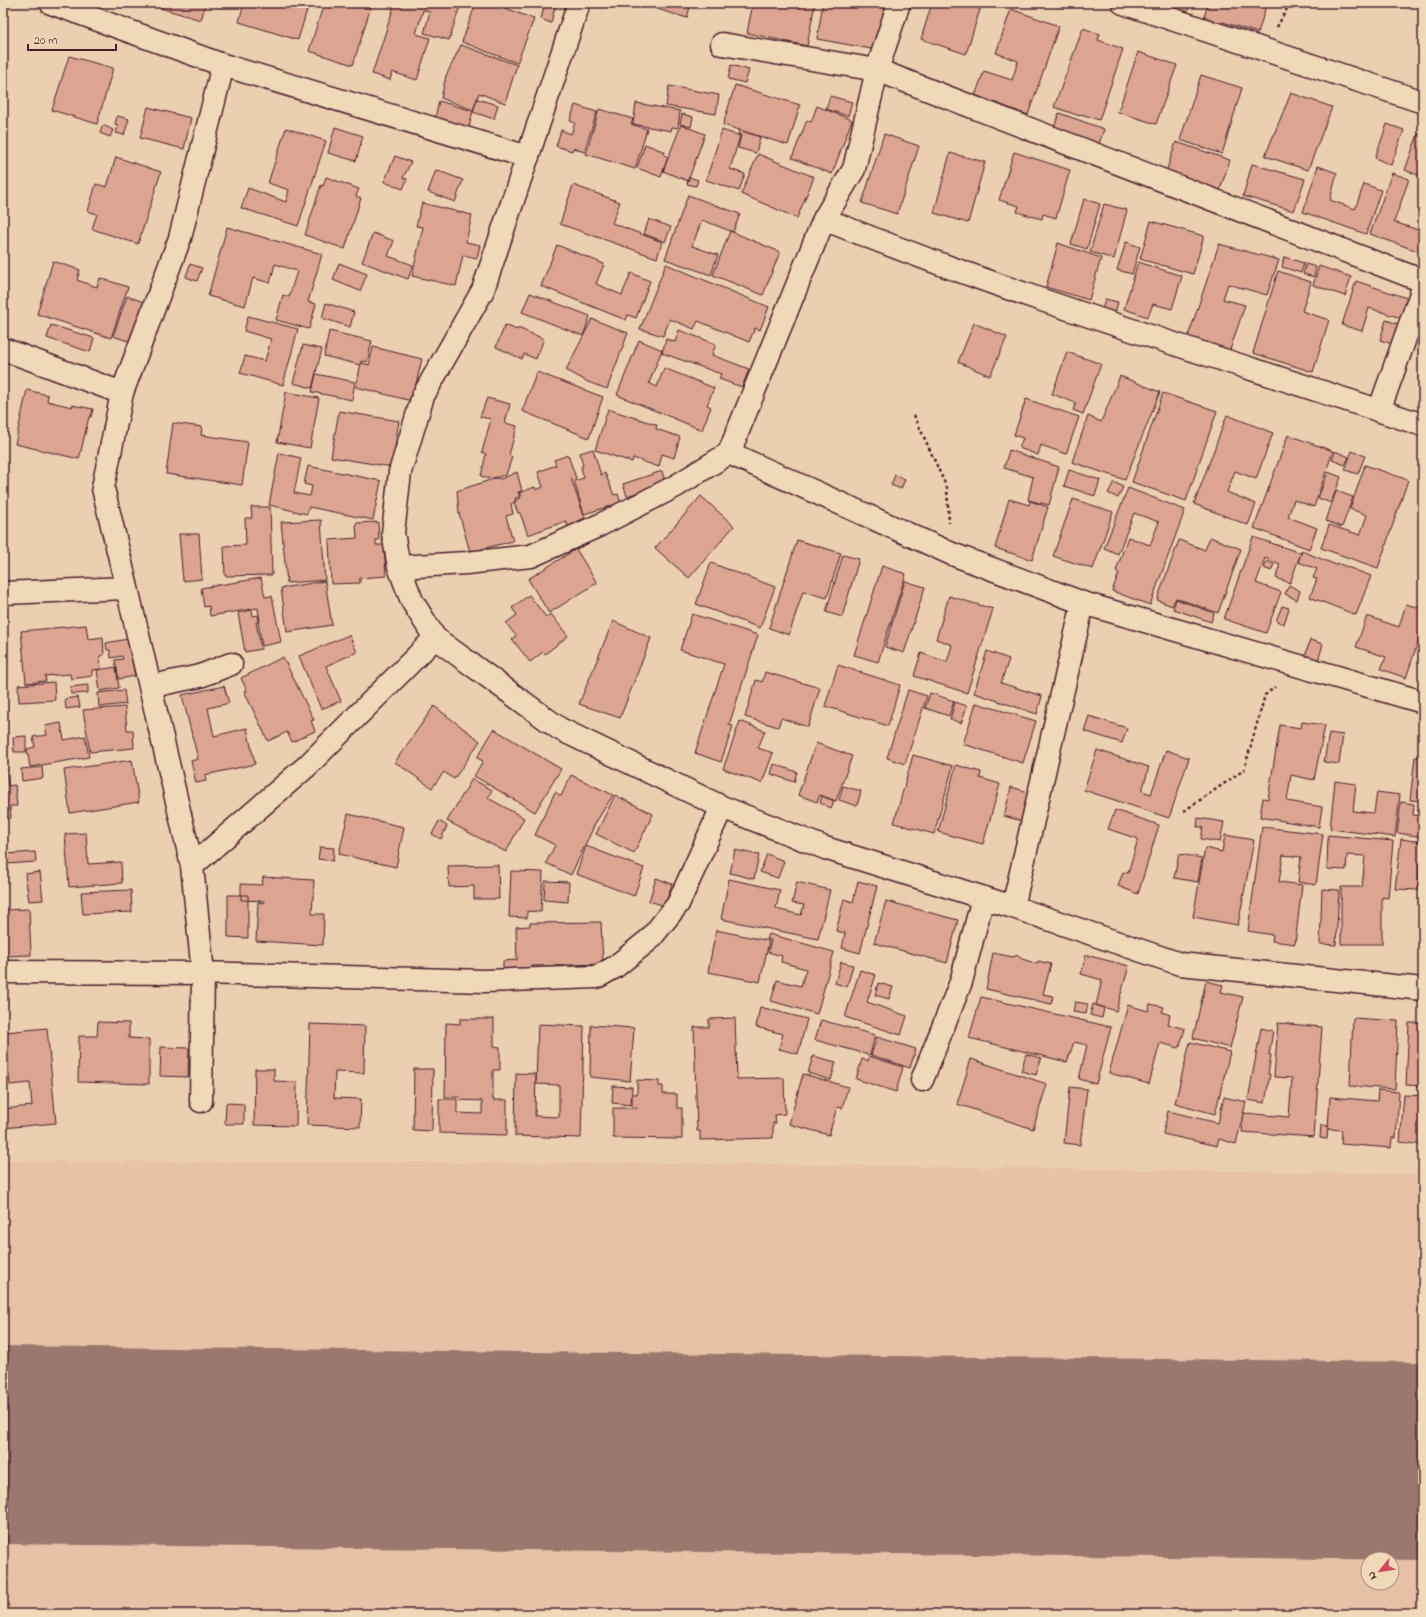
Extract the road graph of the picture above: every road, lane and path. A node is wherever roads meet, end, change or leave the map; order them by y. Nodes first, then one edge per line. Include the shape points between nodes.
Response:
1 (51, 3) edge
2 (579, 3) edge
3 (899, 3) edge
4 (1123, 3) edge
5 (722, 44) dead end
6 (223, 65) junction
7 (877, 70) junction
8 (1423, 102) edge
9 (528, 157) junction
10 (824, 219) junction
11 (1423, 281) edge
12 (1423, 288) edge
13 (3, 349) edge
14 (122, 393) junction
15 (1379, 410) junction
16 (914, 415) dead end
17 (1423, 426) edge
18 (729, 453) junction
19 (952, 554) junction
20 (399, 567) junction
21 (128, 588) junction
22 (3, 593) edge
23 (1083, 603) junction
24 (435, 638) junction
25 (231, 664) dead end
26 (1300, 666) junction
27 (152, 686) junction
28 (1423, 702) edge
29 (722, 807) junction
30 (1184, 811) dead end
31 (192, 866) junction
32 (983, 898) junction
33 (1013, 907) junction
34 (3, 972) edge
35 (204, 973) junction
36 (1423, 989) edge
37 (922, 1080) dead end
38 (201, 1101) dead end

1 - 6 street
2 - 9 street
3 - 7 street
4 - 8 street
5 - 7 street
6 - 9 street
6 - 14 street via 180,238
7 - 10 street via 854,169
7 - 11 street
9 - 20 street via 484,290 423,396 400,472 393,533
10 - 15 street via 880,242 1162,341
10 - 18 street
12 - 15 street
13 - 14 street
14 - 21 street via 103,488
15 - 17 street
16 - 19 path via 947,488
18 - 19 street
18 - 20 street via 655,497 530,556
19 - 23 street
20 - 24 street via 412,601
21 - 22 street
21 - 27 street
23 - 26 street
23 - 33 street
24 - 29 street via 560,729
24 - 31 street via 307,766
25 - 27 street via 200,676
26 - 28 street
26 - 30 path via 1265,695 1244,770
27 - 31 street
29 - 32 street via 825,848
29 - 35 street via 678,904 650,940 615,967 596,977 485,981
31 - 35 street
32 - 33 street
32 - 37 street via 961,982
33 - 36 street via 1180,964
34 - 35 street
35 - 38 street

